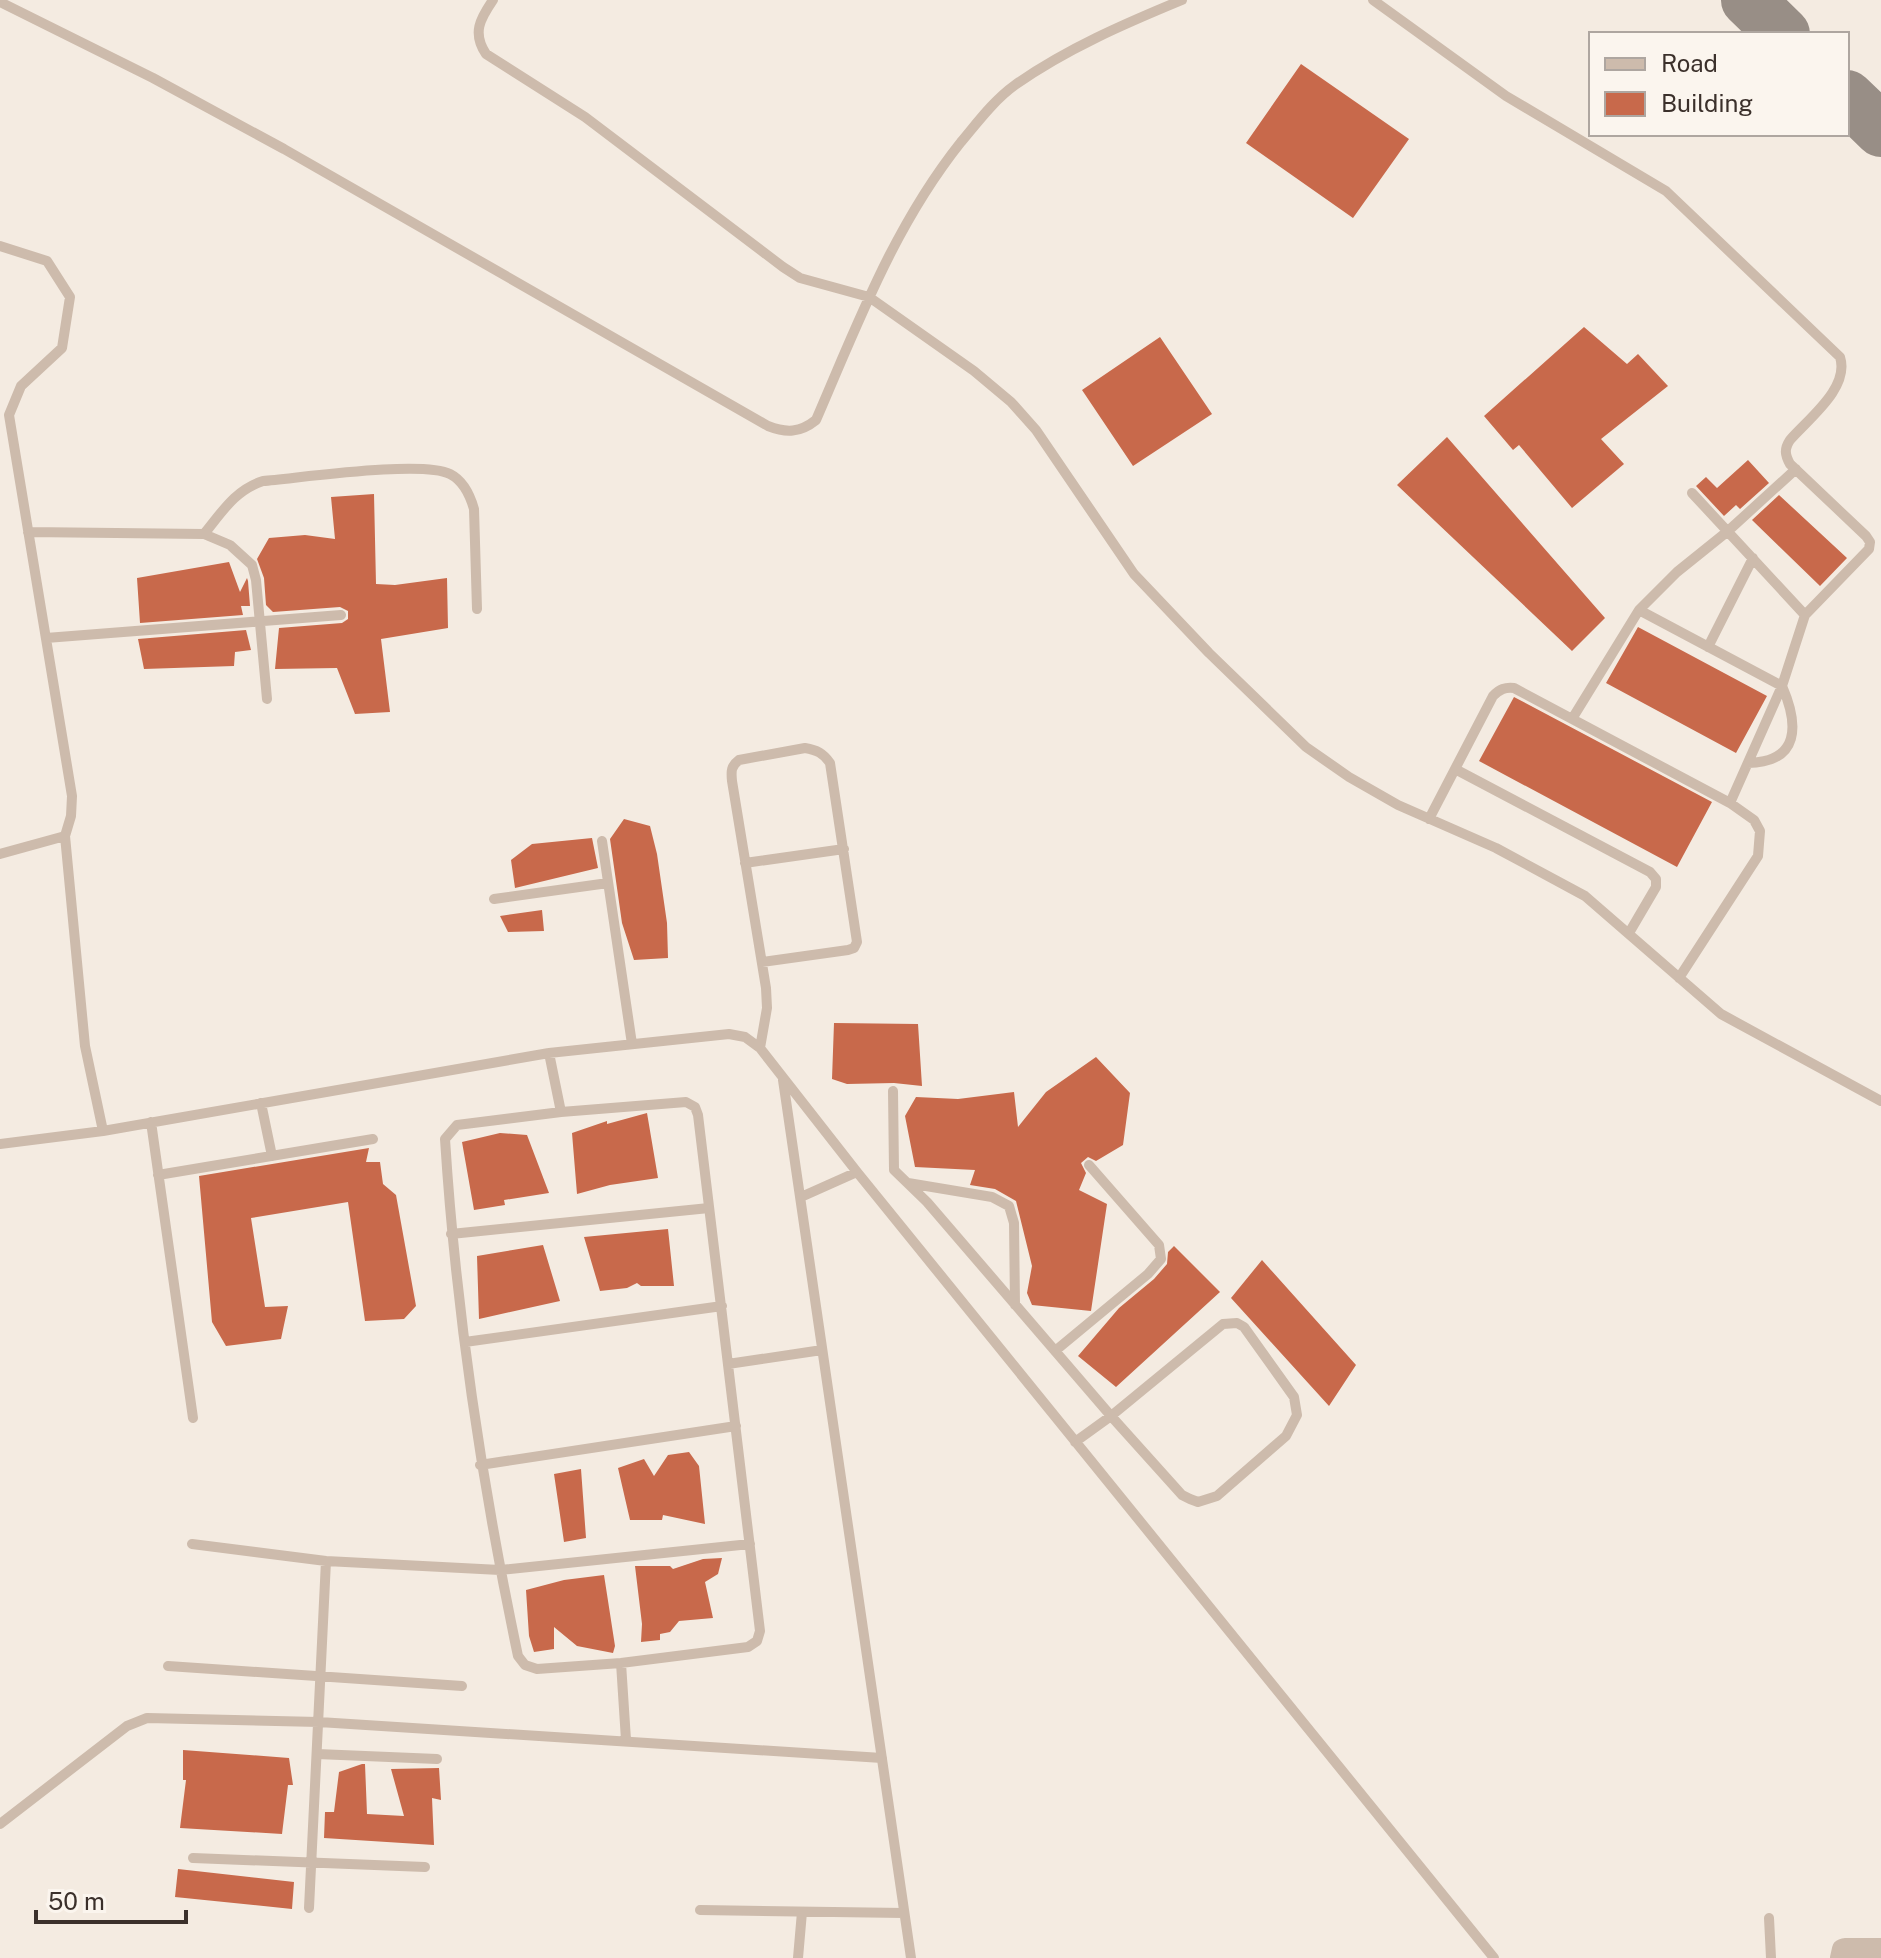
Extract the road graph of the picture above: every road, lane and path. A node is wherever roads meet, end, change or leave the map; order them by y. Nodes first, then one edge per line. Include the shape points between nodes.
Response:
1 (493, 0) edge
2 (1182, 0) edge
3 (1373, 0) edge
4 (0, 2) edge
5 (0, 246) edge
6 (869, 297) junction
7 (4, 416) edge
8 (1796, 469) junction
9 (1692, 493) dead end
10 (1728, 531) junction
11 (28, 532) junction
12 (204, 534) junction
13 (1753, 558) junction
14 (477, 609) dead end
15 (1639, 610) junction
16 (341, 615) dead end
17 (1805, 615) junction
18 (260, 619) junction
19 (46, 638) junction
20 (1708, 647) junction
21 (1782, 686) junction
22 (267, 699) dead end
23 (1572, 719) junction
24 (1748, 763) junction
25 (1455, 769) junction
26 (1730, 803) junction
27 (1429, 819) junction
28 (65, 836) junction
29 (602, 841) dead end
30 (844, 849) junction
31 (0, 854) edge
32 (745, 863) junction
33 (608, 883) junction
34 (494, 899) dead end
35 (1629, 933) junction
36 (762, 962) junction
37 (1679, 978) junction
38 (632, 1044) junction
39 (760, 1048) junction
40 (549, 1053) junction
41 (783, 1078) junction
42 (893, 1091) dead end
43 (1881, 1101) edge
44 (261, 1103) junction
45 (561, 1112) junction
46 (151, 1122) junction
47 (103, 1131) junction
48 (373, 1139) dead end
49 (0, 1144) edge
50 (272, 1156) junction
51 (1089, 1165) dead end
52 (857, 1172) junction
53 (158, 1175) junction
54 (906, 1182) junction
55 (801, 1197) junction
56 (709, 1208) junction
57 (451, 1234) junction
58 (1015, 1305) junction
59 (722, 1306) junction
60 (465, 1342) junction
61 (822, 1350) junction
62 (1055, 1351) junction
63 (728, 1364) junction
64 (1111, 1416) junction
65 (193, 1418) dead end
66 (736, 1426) junction
67 (1075, 1442) junction
68 (480, 1465) junction
69 (192, 1544) dead end
70 (750, 1544) junction
71 (326, 1561) junction
72 (500, 1570) junction
73 (621, 1663) junction
74 (168, 1666) dead end
75 (321, 1676) junction
76 (462, 1686) dead end
77 (319, 1722) junction
78 (626, 1740) junction
79 (317, 1754) junction
80 (882, 1758) junction
81 (437, 1759) dead end
82 (0, 1824) edge
83 (193, 1858) dead end
84 (312, 1861) junction
85 (425, 1867) dead end
86 (309, 1908) dead end
87 (700, 1910) dead end
88 (802, 1912) junction
89 (904, 1913) junction
90 (1769, 1918) dead end
91 (1881, 1948) edge
92 (798, 1958) edge
93 (911, 1958) edge
94 (1494, 1958) edge
95 (1771, 1958) edge
96 (1840, 1958) edge

1 - 6 lane via 479,27 478,42 486,54 585,117 800,278
2 - 6 lane via 1110,31 1012,87 932,178
3 - 8 lane via 1506,96 1666,191 1840,357 1838,384 1786,447
4 - 6 lane via 245,128 781,431 816,420
5 - 7 lane via 47,261 70,297 62,348 21,386
6 - 27 lane via 1011,402 1036,430 1134,574 1306,747 1349,777
7 - 11 lane
8 - 10 lane
8 - 17 lane via 1870,542 1863,556
9 - 10 lane
10 - 13 lane
10 - 15 lane
11 - 12 lane
11 - 19 lane
12 - 14 lane via 235,496 263,481 361,471 431,469 450,474 470,495 474,509
12 - 18 lane via 230,545 252,565
13 - 17 lane
13 - 20 lane
15 - 20 lane
15 - 23 lane
16 - 18 lane
17 - 21 lane
18 - 19 lane
18 - 22 lane
19 - 28 lane via 72,796
20 - 21 lane
21 - 24 lane
21 - 24 lane via 1793,717 1792,740 1772,760
23 - 25 lane via 1514,688 1499,690
23 - 26 lane
24 - 26 lane
25 - 27 lane
25 - 35 lane via 1650,872 1656,887
26 - 37 lane via 1760,831 1758,856
27 - 35 lane via 1542,871 1585,896
28 - 31 lane
28 - 47 lane via 85,1046
29 - 33 lane
30 - 32 lane
30 - 32 lane via 830,763 824,754 805,748 733,764
30 - 36 lane via 858,934 854,948
32 - 36 lane
33 - 34 lane
33 - 38 lane
35 - 37 lane
36 - 39 lane via 767,1008
37 - 43 lane via 1721,1014
38 - 39 lane via 729,1034
38 - 40 lane
39 - 41 lane
40 - 44 lane
40 - 45 lane
41 - 52 lane
41 - 55 lane
42 - 54 lane via 894,1170
44 - 46 lane
44 - 50 lane
45 - 56 lane via 686,1102 695,1107
45 - 57 lane via 457,1125 449,1131 445,1139
46 - 47 lane
46 - 53 lane
47 - 49 lane
48 - 50 lane
50 - 53 lane
51 - 62 lane via 1159,1245 1161,1259
52 - 55 lane
52 - 67 lane
53 - 65 lane
54 - 58 lane
54 - 58 lane via 992,1197 1009,1206
55 - 61 lane
56 - 57 lane
56 - 59 lane
57 - 60 lane
58 - 62 lane
59 - 60 lane
59 - 63 lane
60 - 68 lane
61 - 63 lane
61 - 80 lane
62 - 64 lane
63 - 66 lane
64 - 64 lane via 1230,1322 1244,1327 1297,1406 1286,1436 1217,1496 1198,1502 1182,1495
64 - 67 lane
66 - 68 lane
66 - 70 lane
67 - 94 lane
68 - 72 lane
69 - 71 lane
70 - 72 lane
70 - 73 lane via 757,1641 748,1647
71 - 72 lane
71 - 75 lane
72 - 73 lane via 518,1656 525,1665 537,1669
73 - 78 lane
74 - 75 lane
75 - 76 lane
75 - 77 lane
77 - 78 lane
77 - 79 lane
77 - 82 lane via 147,1718 127,1726
78 - 80 lane
79 - 81 lane
79 - 84 lane
80 - 89 lane
83 - 84 lane
84 - 85 lane
84 - 86 lane
87 - 88 lane
88 - 89 lane
88 - 92 lane
89 - 93 lane
90 - 95 lane
91 - 96 street via 1845,1948

